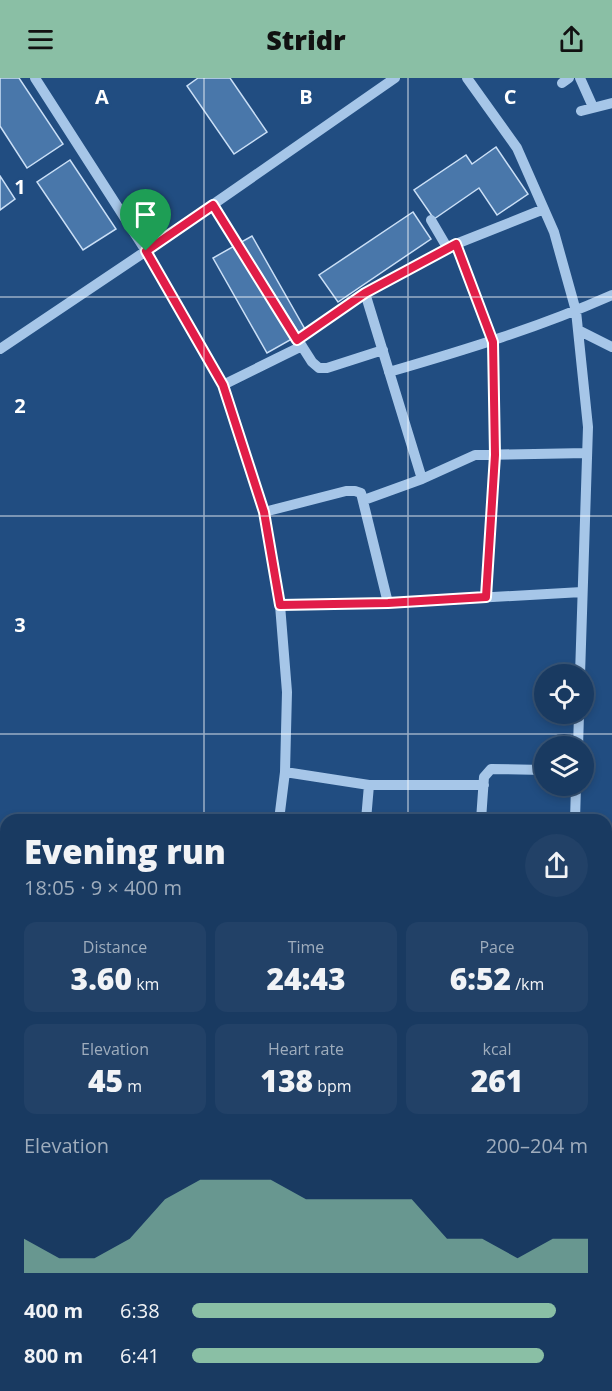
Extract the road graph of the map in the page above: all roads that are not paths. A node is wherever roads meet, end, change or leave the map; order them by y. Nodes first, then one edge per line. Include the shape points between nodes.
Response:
1 (35, 78) edge
2 (395, 78) edge
3 (467, 78) edge
4 (580, 78) edge
5 (612, 103) edge
6 (593, 107) junction
7 (581, 111) dead end
8 (213, 205) junction
9 (544, 209) junction
10 (431, 220) dead end
11 (452, 247) junction
12 (146, 251) junction
13 (365, 293) junction
14 (612, 296) edge
15 (576, 311) junction
16 (578, 330) junction
17 (493, 342) junction
18 (299, 343) junction
19 (612, 347) edge
20 (0, 349) edge
21 (383, 350) junction
22 (389, 372) junction
23 (223, 385) junction
24 (587, 453) junction
25 (495, 455) junction
26 (422, 479) junction
27 (364, 500) junction
28 (264, 512) junction
29 (582, 591) junction
30 (486, 597) junction
31 (388, 603) junction
32 (280, 605) junction
33 (580, 664) edge
34 (534, 770) edge
35 (285, 772) junction
36 (369, 785) junction
37 (484, 785) junction
38 (576, 796) edge
39 (280, 814) edge
40 (367, 814) edge
41 (481, 814) edge
42 (575, 814) edge

1 - 12 street
2 - 8 street
3 - 9 street via 517,148
4 - 6 street
5 - 6 street
6 - 7 street
8 - 12 street
8 - 18 street
9 - 11 street
9 - 15 street
10 - 11 street
11 - 13 street
11 - 17 street
12 - 20 street
12 - 23 street
13 - 18 street
13 - 21 street
14 - 15 street
15 - 16 street
15 - 17 street
16 - 19 street
16 - 24 street
17 - 22 street
17 - 25 street
18 - 21 street via 319,368
18 - 23 street
21 - 22 street
22 - 26 street
23 - 28 street
24 - 25 street
24 - 29 street
25 - 26 street via 475,455
25 - 30 street
26 - 27 street
27 - 28 street via 355,490 346,491
27 - 31 street
28 - 32 street
29 - 30 street
29 - 33 street
30 - 31 street
31 - 32 street
32 - 35 street via 287,692
34 - 37 street via 491,769 484,777
35 - 36 street
35 - 39 street
36 - 37 street
36 - 40 street
37 - 41 street
38 - 42 street

